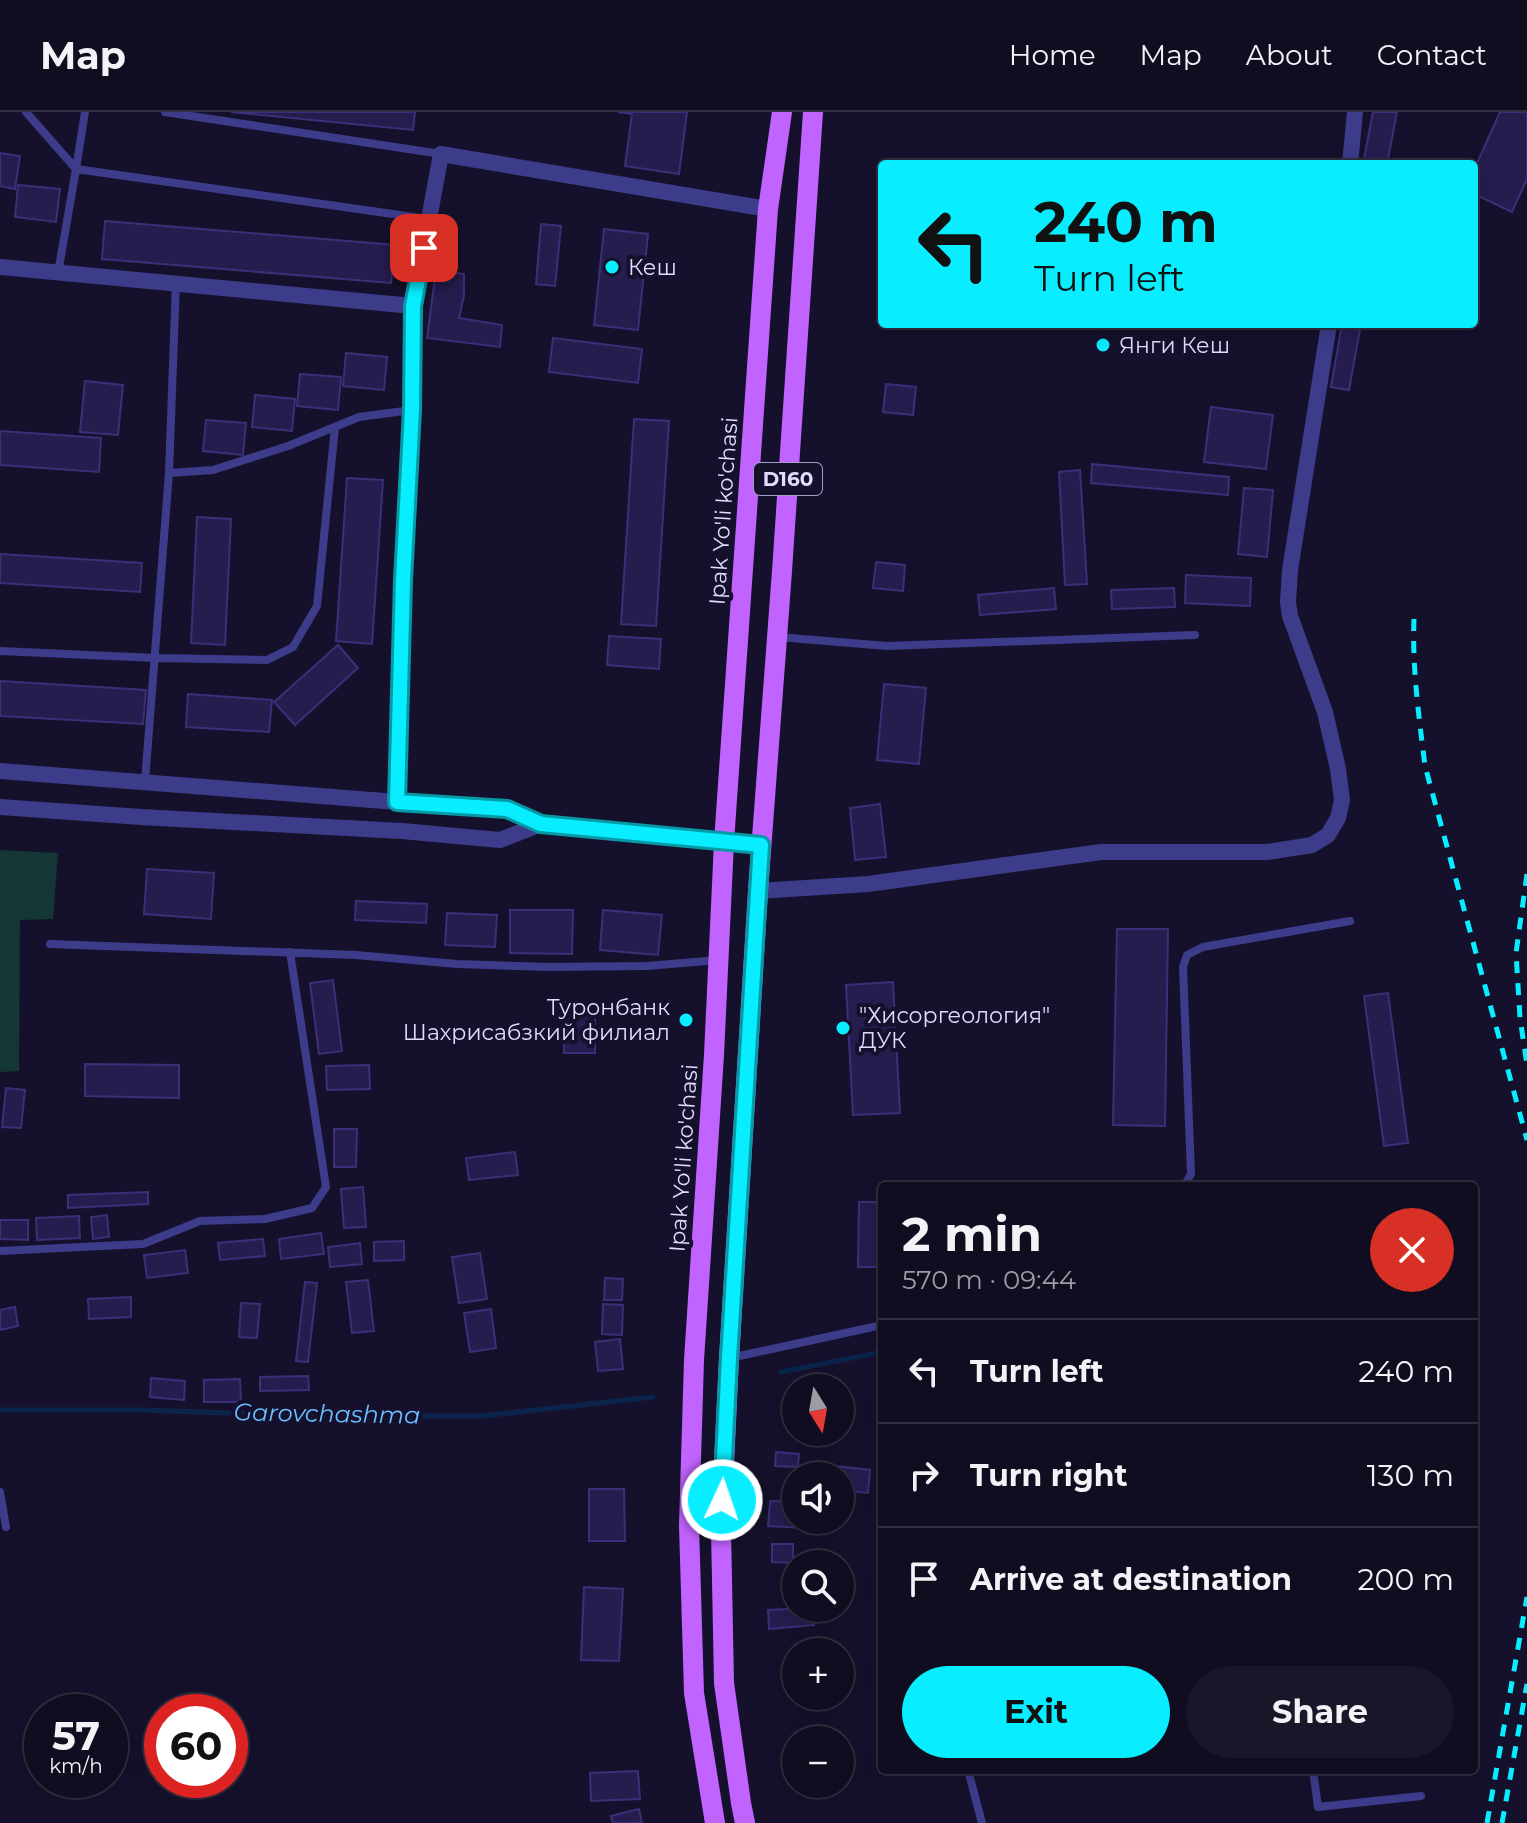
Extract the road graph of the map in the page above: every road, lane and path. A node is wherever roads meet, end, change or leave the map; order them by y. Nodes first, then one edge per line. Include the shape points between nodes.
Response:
1 (26, 112) edge
2 (85, 112) edge
3 (165, 112) edge
4 (782, 112) edge
5 (813, 112) edge
6 (1355, 112) edge
7 (441, 154) junction
8 (1350, 160) edge
9 (76, 169) junction
10 (768, 209) junction
11 (429, 219) junction
12 (0, 267) edge
13 (58, 273) junction
14 (176, 283) junction
15 (413, 306) junction
16 (1328, 328) edge
17 (412, 410) junction
18 (335, 427) junction
19 (169, 473) junction
20 (1195, 635) dead end
21 (777, 637) junction
22 (0, 651) edge
23 (156, 658) junction
24 (0, 771) edge
25 (145, 781) junction
26 (397, 802) junction
27 (0, 807) edge
28 (541, 824) junction
29 (724, 842) junction
30 (761, 845) junction
31 (758, 891) junction
32 (1350, 921) dead end
33 (50, 944) dead end
34 (290, 952) junction
35 (719, 960) junction
36 (1186, 1182) edge
37 (0, 1251) edge
38 (878, 1326) edge
39 (729, 1358) junction
40 (0, 1492) edge
41 (6, 1527) dead end
42 (969, 1774) edge
43 (1314, 1774) edge
44 (1421, 1796) dead end
45 (715, 1823) edge
46 (745, 1823) edge
47 (982, 1823) edge

1 - 9 lane
2 - 9 lane
3 - 7 lane
4 - 10 main road, Ipak Yo'li ko'chasi / D160
5 - 21 main road, D160
6 - 8 street
7 - 10 street
7 - 11 street
9 - 11 lane
9 - 13 lane
10 - 29 main road, Ipak Yo'li ko'chasi / D160
11 - 15 street
12 - 13 street
13 - 14 street
14 - 15 street
14 - 19 lane
15 - 17 lane
16 - 31 street via 1288,602 1338,769 1342,800 1328,835 1312,845 1267,852 1101,852 868,884
17 - 18 lane via 359,417
17 - 26 lane
18 - 19 lane via 213,470
18 - 23 lane via 317,606 293,647 267,660
19 - 23 lane
20 - 21 lane via 887,646
21 - 30 main road, D160
22 - 23 lane
23 - 25 lane
24 - 25 street
25 - 26 street
26 - 28 street via 507,809
27 - 28 street via 500,840
28 - 29 street
29 - 30 street
29 - 35 main road, Ipak Yo'li ko'chasi / D160
30 - 31 main road, D160
31 - 39 main road, D160
32 - 36 lane via 1203,947 1187,955 1183,967 1191,1174
33 - 34 lane
34 - 35 lane via 548,967
34 - 37 lane via 326,1187 312,1208 265,1219 200,1221 143,1244
35 - 45 main road, Ipak Yo'li ko'chasi / D160 via 689,1525 694,1693
38 - 39 lane
39 - 46 main road, D160 via 721,1529 724,1683
40 - 41 lane
42 - 47 lane
43 - 44 lane via 1318,1807

